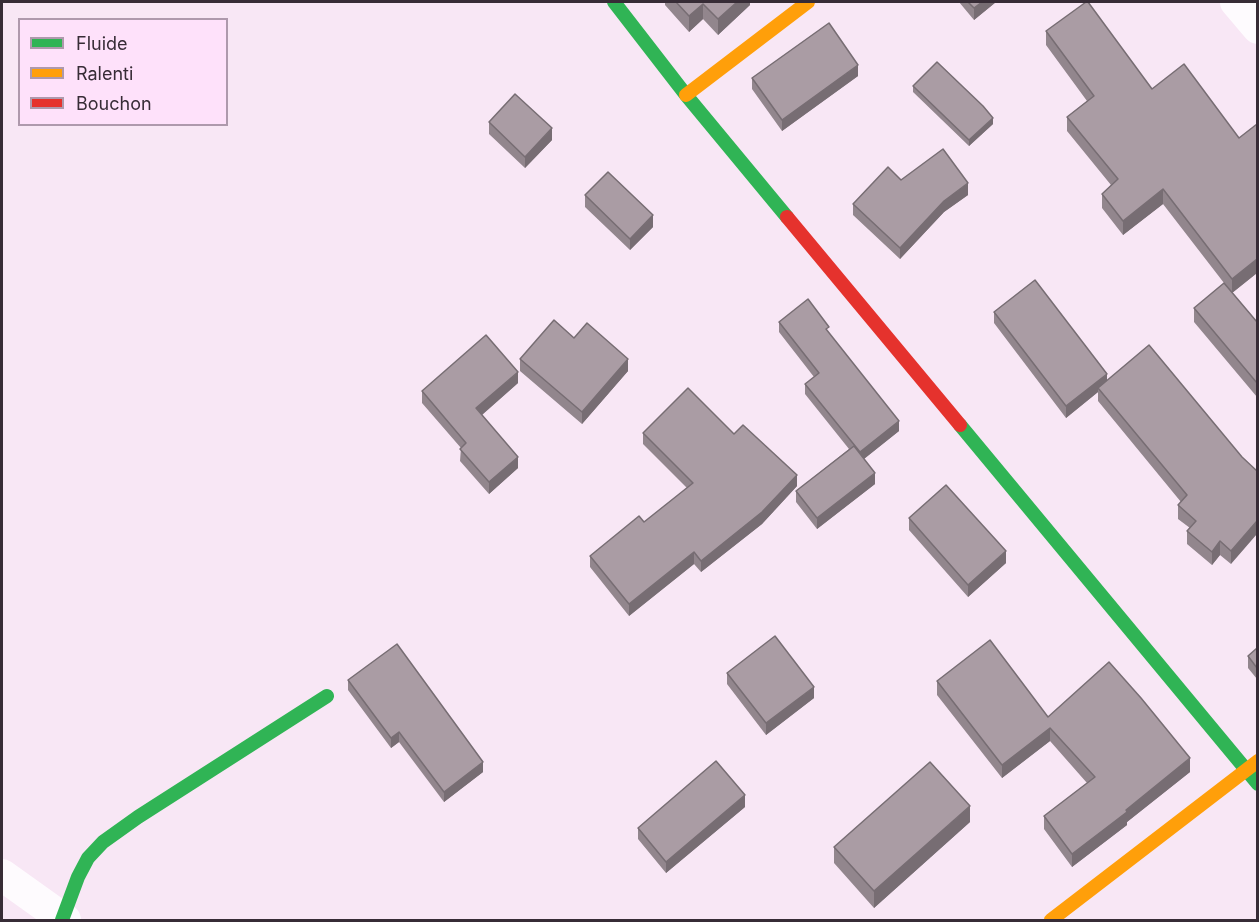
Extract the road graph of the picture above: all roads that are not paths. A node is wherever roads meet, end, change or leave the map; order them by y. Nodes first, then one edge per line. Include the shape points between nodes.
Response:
1 (614, 2) edge
2 (808, 2) edge
3 (1236, 2) edge
4 (1257, 28) edge
5 (686, 94) junction
6 (327, 696) dead end
7 (1257, 761) edge
8 (1247, 771) junction
9 (1257, 784) edge
10 (2, 875) edge
11 (63, 920) edge
12 (1051, 921) edge

1 - 5 street
2 - 5 street
3 - 4 street
5 - 8 street
6 - 11 street via 103,842 78,877
7 - 8 street
8 - 9 street
8 - 12 street
10 - 11 street

